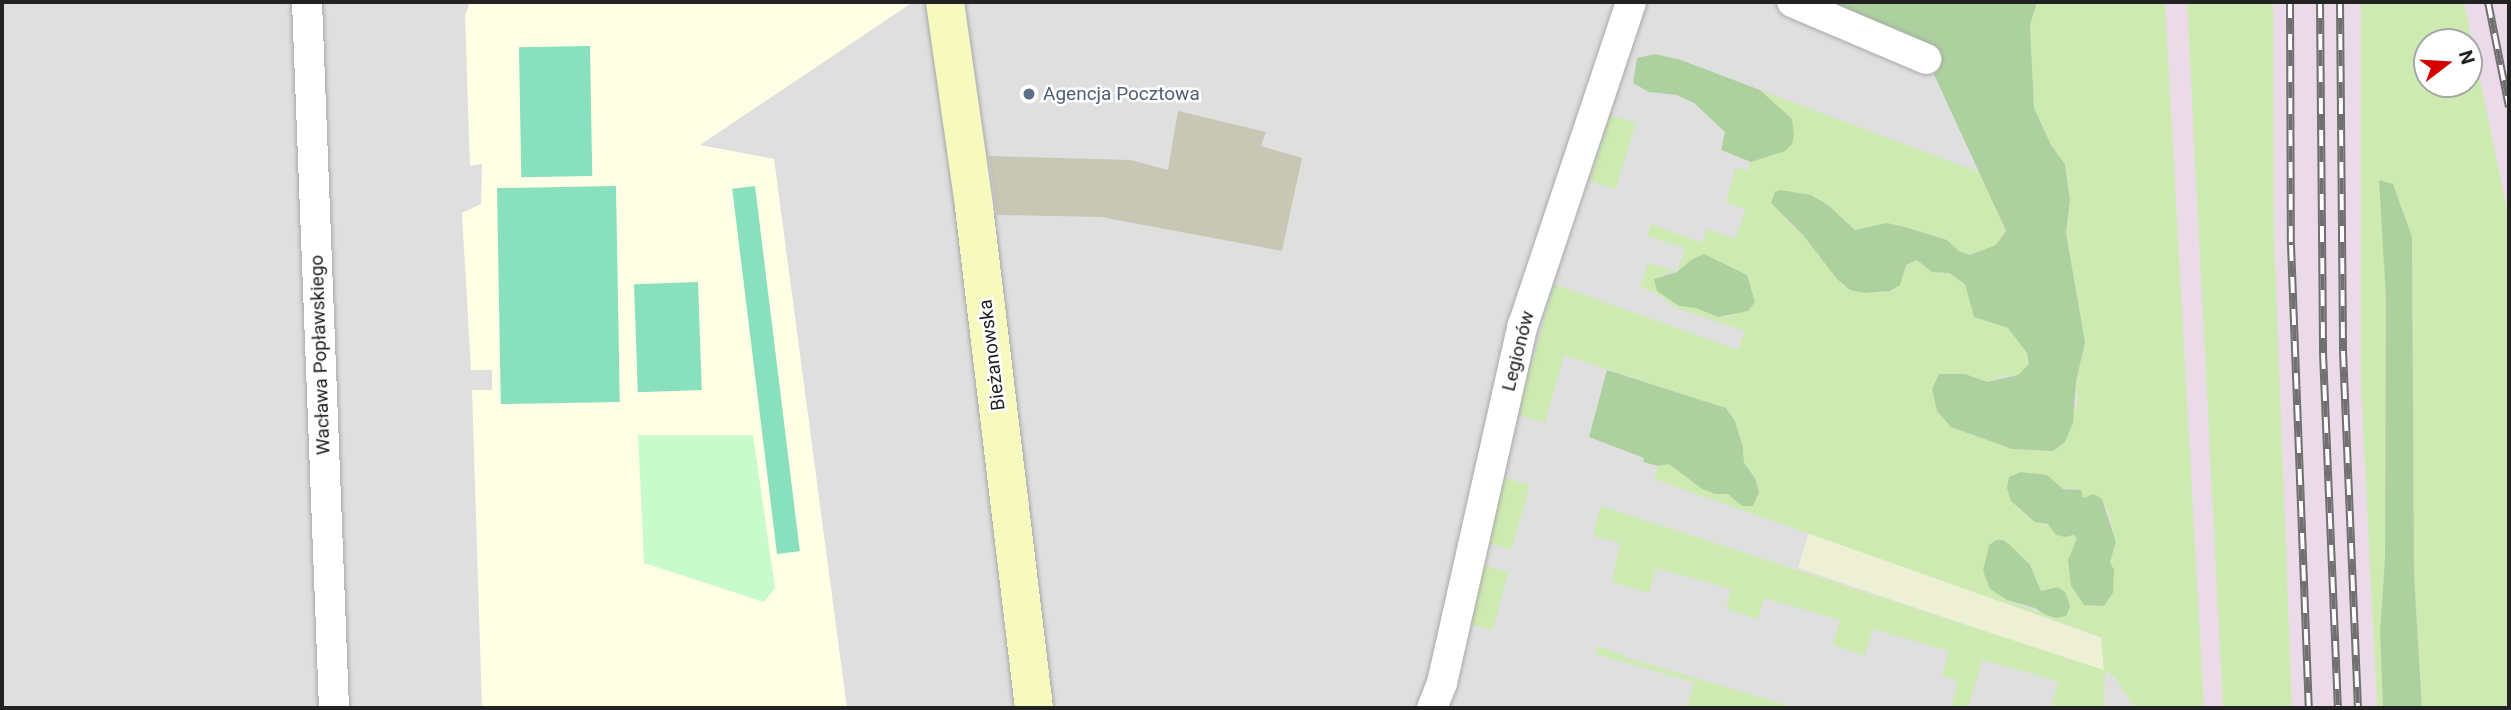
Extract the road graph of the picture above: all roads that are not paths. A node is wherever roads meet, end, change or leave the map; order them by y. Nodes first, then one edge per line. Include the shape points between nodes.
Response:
1 (307, 2) edge
2 (945, 2) edge
3 (1631, 2) edge
4 (1792, 2) edge
5 (1926, 59) dead end
6 (334, 708) edge
7 (1034, 708) edge
8 (1432, 708) edge

1 - 6 street, Wacława Popławskiego
2 - 7 street, Bieżanowska
3 - 8 street, Legionów via 1524,325 1445,670
4 - 5 street

